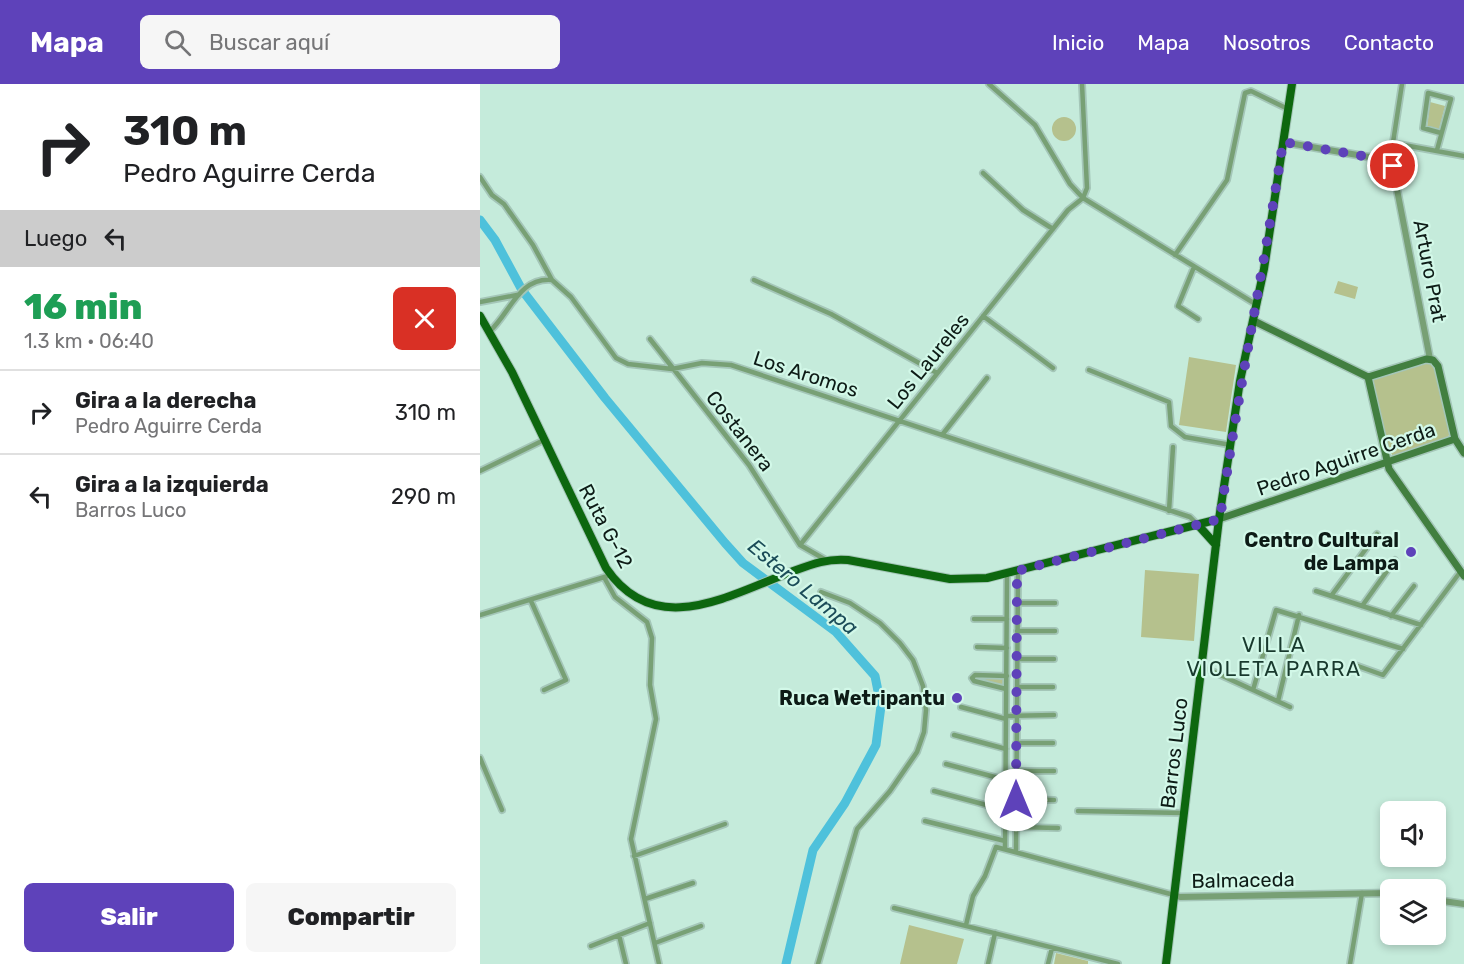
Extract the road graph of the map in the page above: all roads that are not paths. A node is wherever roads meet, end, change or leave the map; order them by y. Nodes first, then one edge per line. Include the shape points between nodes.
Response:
1 (989, 84) edge
2 (1082, 84) edge
3 (1292, 84) edge
4 (1402, 84) edge
5 (1288, 109) junction
6 (1441, 133) junction
7 (1283, 142) junction
8 (1392, 143) junction
9 (1437, 150) junction
10 (1464, 154) edge
11 (1390, 162) junction
12 (983, 173) dead end
13 (480, 177) edge
14 (1083, 198) junction
15 (1053, 229) junction
16 (1175, 255) junction
17 (1194, 267) junction
18 (552, 280) junction
19 (754, 280) dead end
20 (517, 295) junction
21 (480, 302) edge
22 (1257, 305) junction
23 (480, 315) edge
24 (985, 318) junction
25 (1198, 319) dead end
26 (1254, 321) junction
27 (490, 331) junction
28 (650, 339) dead end
29 (1430, 359) junction
30 (1053, 368) dead end
31 (672, 369) junction
32 (1089, 370) dead end
33 (937, 374) junction
34 (1368, 377) junction
35 (987, 378) dead end
36 (899, 421) junction
37 (942, 435) junction
38 (1455, 439) junction
39 (544, 440) junction
40 (1231, 445) junction
41 (1173, 447) dead end
42 (1464, 453) edge
43 (1387, 462) junction
44 (480, 471) edge
45 (1169, 511) junction
46 (1220, 519) junction
47 (1198, 525) junction
48 (1377, 534) dead end
49 (800, 545) junction
50 (1216, 545) junction
51 (826, 560) junction
52 (1395, 560) dead end
53 (1017, 571) junction
54 (1007, 573) junction
55 (1462, 574) edge
56 (608, 577) junction
57 (1414, 586) dead end
58 (1316, 591) dead end
59 (821, 592) dead end
60 (1331, 596) junction
61 (1007, 598) junction
62 (1017, 600) junction
63 (531, 601) junction
64 (1055, 603) dead end
65 (1362, 606) junction
66 (480, 615) edge
67 (1299, 615) junction
68 (1391, 616) junction
69 (974, 619) dead end
70 (1007, 619) junction
71 (1421, 625) junction
72 (1017, 631) junction
73 (1055, 631) dead end
74 (977, 647) dead end
75 (1007, 648) junction
76 (1403, 649) junction
77 (1017, 659) junction
78 (1054, 659) dead end
79 (1356, 665) dead end
80 (1201, 666) junction
81 (1006, 676) junction
82 (1017, 687) junction
83 (1053, 687) dead end
84 (1006, 689) junction
85 (544, 690) dead end
86 (1253, 690) junction
87 (1278, 701) junction
88 (961, 707) dead end
89 (1290, 707) dead end
90 (1006, 708) junction
91 (1017, 708) junction
92 (1017, 715) junction
93 (1054, 715) dead end
94 (1006, 718) junction
95 (954, 735) dead end
96 (1016, 743) junction
97 (1053, 743) dead end
98 (1006, 749) junction
99 (480, 758) edge
100 (946, 764) dead end
101 (1016, 771) junction
102 (1054, 771) dead end
103 (1006, 780) junction
104 (934, 791) dead end
105 (1016, 800) junction
106 (1054, 800) dead end
107 (502, 810) dead end
108 (1005, 810) junction
109 (1077, 811) dead end
110 (1184, 813) junction
111 (925, 820) dead end
112 (725, 824) dead end
113 (1016, 827) junction
114 (1058, 828) dead end
115 (1016, 836) junction
116 (1005, 838) junction
117 (1005, 849) junction
118 (1016, 852) junction
119 (634, 856) junction
120 (693, 882) dead end
121 (1362, 893) junction
122 (1380, 893) edge
123 (1174, 895) junction
124 (645, 899) junction
125 (1446, 901) edge
126 (1464, 904) edge
127 (894, 908) dead end
128 (650, 923) junction
129 (966, 925) junction
130 (701, 926) dead end
131 (996, 933) junction
132 (619, 935) junction
133 (655, 943) junction
134 (591, 946) dead end
135 (1052, 948) junction
136 (626, 964) edge
137 (659, 964) edge
138 (818, 964) edge
139 (988, 964) edge
140 (1048, 964) edge
141 (1118, 964) edge
142 (1166, 964) edge
143 (1350, 964) edge

1 - 14 street via 1035,125 1067,180
2 - 14 street via 1087,188
3 - 5 main road, Barros Luco
4 - 8 street
5 - 7 main road, Barros Luco
5 - 16 street via 1251,91 1245,93 1227,180
6 - 6 street via 1451,99 1428,93 1423,128
6 - 9 street
7 - 11 street
7 - 22 main road, Barros Luco
8 - 9 street
8 - 11 street
9 - 10 street
11 - 29 street, Arturo Prat
12 - 15 street via 1023,210
13 - 18 street, Los Aromos via 504,204
14 - 15 street, Los Laureles
14 - 16 street
15 - 24 street, Los Laureles
16 - 17 street
17 - 22 street
17 - 25 street via 1178,306
18 - 20 street via 534,282
18 - 31 street, Los Aromos via 571,297 616,358 628,364
19 - 33 street via 831,314
20 - 21 street
20 - 27 street
22 - 26 main road, Barros Luco
23 - 27 main road, Ruta G-12
24 - 30 street, Los Laureles
24 - 33 street, Los Laureles
26 - 34 main road
26 - 40 main road, Barros Luco
27 - 39 main road, Ruta G-12
28 - 31 street, Costanera
29 - 34 main road
29 - 38 main road, Arturo Prat via 1438,366
31 - 36 street, Los Aromos via 702,363 731,365
31 - 49 street, Costanera via 749,465
32 - 40 street via 1169,402 1170,423 1183,436
33 - 36 street, Los Laureles
34 - 43 main road
35 - 37 street
36 - 37 street, Los Aromos
36 - 49 street, Los Laureles
37 - 45 street, Los Aromos
38 - 42 main road, Arturo Prat
38 - 43 main road, Pedro Aguirre Cerda
39 - 44 street
39 - 56 main road, Ruta G-12
40 - 46 main road, Barros Luco
41 - 45 street
43 - 46 main road, Pedro Aguirre Cerda
43 - 55 main road
45 - 47 street, Los Aromos via 1192,518
46 - 47 main road, Pedro Aguirre Cerda
46 - 50 main road, Barros Luco
47 - 50 main road
47 - 53 main road, Pedro Aguirre Cerda
48 - 60 street
49 - 51 street
50 - 80 main road, Barros Luco
51 - 54 main road, Pedro Aguirre Cerda via 848,560 958,580
51 - 56 main road, Ruta G-12 via 690,607 658,607 630,595
52 - 65 street
53 - 54 main road, Pedro Aguirre Cerda
53 - 62 street
54 - 61 street
55 - 71 street
56 - 63 street
56 - 119 street via 615,597 647,622 652,638 650,685 656,719 631,839
57 - 68 street
58 - 60 street
59 - 138 street via 850,603 880,623 900,643 913,660 923,686 926,710 917,752 857,829
60 - 65 street
61 - 62 street
61 - 70 street
62 - 64 street
62 - 72 street
63 - 66 street
63 - 85 street via 566,680
65 - 68 street
67 - 76 street
67 - 86 street via 1276,610
67 - 87 street
68 - 71 street
69 - 70 street
70 - 75 street
71 - 76 street
72 - 73 street
72 - 77 street
74 - 75 street
75 - 81 street
76 - 79 street via 1383,675
77 - 78 street
77 - 82 street
80 - 86 street
80 - 110 main road, Barros Luco
81 - 84 street
81 - 84 street via 972,678
82 - 83 street
82 - 91 street
84 - 90 street
86 - 87 street
87 - 89 street
88 - 94 street
90 - 91 street
90 - 94 street
91 - 92 street
92 - 93 street
92 - 94 street
92 - 96 street
94 - 98 street
95 - 98 street
96 - 97 street
96 - 101 street
98 - 103 street
99 - 107 street
100 - 103 street
101 - 102 street
101 - 105 street
103 - 108 street
104 - 108 street
105 - 106 street
105 - 113 street
108 - 116 street
109 - 110 street
110 - 123 main road, Barros Luco
111 - 116 street
112 - 119 street
113 - 114 street
113 - 115 street
115 - 116 street
115 - 118 street
116 - 117 street
117 - 118 street, Balmaceda
117 - 129 street, Balmaceda via 995,847 973,896
118 - 123 street, Balmaceda
119 - 124 street
120 - 124 street
121 - 122 street, Balmaceda
121 - 123 street, Balmaceda
121 - 143 street
123 - 142 main road, Barros Luco
124 - 128 street
125 - 126 street
127 - 129 street
128 - 132 street
128 - 133 street
129 - 131 street
130 - 133 street
131 - 135 street
131 - 139 street
132 - 134 street
132 - 136 street
133 - 137 street
135 - 140 street
135 - 141 street

